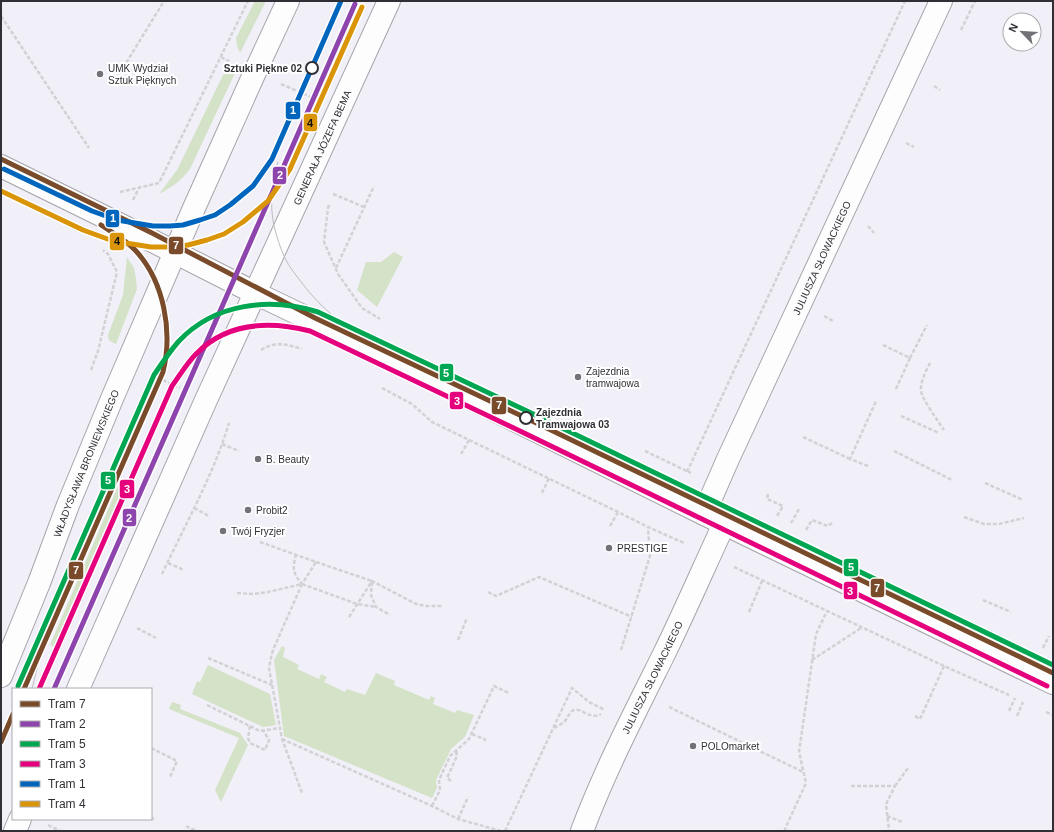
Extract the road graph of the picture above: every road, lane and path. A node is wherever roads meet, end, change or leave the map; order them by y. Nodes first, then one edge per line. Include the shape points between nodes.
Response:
1 (164, 1) edge
2 (248, 1) edge
3 (288, 1) edge
4 (389, 1) edge
5 (905, 1) edge
6 (940, 1) edge
7 (1, 16) edge
8 (120, 73) dead end
9 (280, 83) dead end
10 (934, 86) dead end
11 (940, 90) dead end
12 (316, 100) dead end
13 (89, 148) dead end
14 (1, 166) edge
15 (374, 186) dead end
16 (139, 188) dead end
17 (365, 207) junction
18 (176, 253) junction
19 (108, 254) dead end
20 (335, 268) junction
21 (255, 293) junction
22 (362, 308) dead end
23 (927, 324) dead end
24 (883, 345) dead end
25 (304, 350) dead end
26 (98, 351) dead end
27 (258, 352) dead end
28 (910, 358) junction
29 (930, 363) dead end
30 (148, 374) dead end
31 (378, 386) dead end
32 (178, 388) dead end
33 (895, 391) dead end
34 (876, 401) dead end
35 (901, 416) dead end
36 (230, 418) dead end
37 (944, 430) dead end
38 (939, 433) dead end
39 (803, 437) dead end
40 (469, 440) junction
41 (222, 444) junction
42 (239, 451) dead end
43 (894, 451) dead end
44 (461, 454) dead end
45 (850, 459) junction
46 (670, 462) dead end
47 (868, 466) dead end
48 (548, 478) junction
49 (952, 480) dead end
50 (985, 483) dead end
51 (542, 493) dead end
52 (768, 494) dead end
53 (1023, 500) dead end
54 (194, 508) junction
55 (799, 508) dead end
56 (618, 512) junction
57 (704, 514) junction
58 (209, 516) dead end
59 (777, 516) dead end
60 (964, 517) dead end
61 (1024, 518) dead end
62 (791, 523) dead end
63 (832, 523) dead end
64 (724, 524) junction
65 (610, 526) dead end
66 (648, 527) junction
67 (806, 530) dead end
68 (260, 542) dead end
69 (687, 545) dead end
70 (296, 555) junction
71 (316, 562) junction
72 (168, 563) junction
73 (732, 566) dead end
74 (184, 570) dead end
75 (161, 577) dead end
76 (372, 581) junction
77 (762, 581) junction
78 (302, 584) junction
79 (488, 592) dead end
80 (237, 593) dead end
81 (983, 600) dead end
82 (357, 604) junction
83 (442, 606) dead end
84 (376, 607) junction
85 (827, 611) junction
86 (748, 612) dead end
87 (1011, 612) dead end
88 (390, 615) dead end
89 (349, 617) dead end
90 (467, 618) dead end
91 (632, 618) junction
92 (861, 627) junction
93 (134, 634) dead end
94 (1049, 636) dead end
95 (156, 638) dead end
96 (458, 640) dead end
97 (1043, 649) dead end
98 (622, 650) dead end
99 (208, 658) dead end
100 (812, 660) junction
101 (944, 666) junction
102 (1, 676) edge
103 (1053, 683) edge
104 (273, 685) junction
105 (78, 688) edge
106 (509, 693) dead end
107 (1015, 698) junction
108 (1023, 702) junction
109 (1029, 704) dead end
110 (206, 705) dead end
111 (668, 707) dead end
112 (1041, 710) dead end
113 (1009, 712) dead end
114 (1053, 715) edge
115 (915, 716) dead end
116 (1017, 716) dead end
117 (250, 726) junction
118 (280, 728) junction
119 (553, 729) junction
120 (263, 730) junction
121 (472, 734) junction
122 (282, 739) junction
123 (486, 740) dead end
124 (152, 748) edge
125 (456, 750) junction
126 (908, 768) dead end
127 (804, 772) junction
128 (170, 777) dead end
129 (451, 781) dead end
130 (851, 786) dead end
131 (895, 786) junction
132 (302, 793) dead end
133 (468, 797) dead end
134 (432, 806) junction
135 (887, 816) junction
136 (458, 819) junction
137 (20, 820) edge
138 (902, 822) dead end
139 (47, 825) dead end
140 (186, 826) dead end
141 (889, 830) dead end
142 (15, 831) edge
143 (60, 831) edge
144 (196, 831) edge
145 (501, 831) edge
146 (505, 831) edge
147 (582, 831) edge
148 (786, 831) edge

1 - 8 path
2 - 16 path via 159,183
3 - 18 street
4 - 21 street, GENERAŁA JÓZEFA BEMA
5 - 46 path via 688,472
6 - 57 street, JULIUSZA SŁOWACKIEGO
7 - 13 path
9 - 12 path
10 - 11 path
14 - 18 street
15 - 17 path
17 - 20 path
17 - 20 path via 333,194 328,208 324,242
18 - 21 street
18 - 102 street, WŁADYSŁAWA BRONIEWSKIEGO via 71,497
19 - 26 path via 117,272
20 - 22 path
21 - 57 street
21 - 105 street
23 - 28 path
24 - 28 path
25 - 27 path via 279,344 268,346
28 - 33 path
29 - 37 path via 921,391
30 - 32 path
31 - 40 path via 412,404 432,422
34 - 45 path
35 - 38 path
36 - 41 path
39 - 45 path
40 - 44 path
40 - 48 path
41 - 42 path
41 - 54 path
43 - 49 path
45 - 47 path
48 - 51 path
48 - 56 path
50 - 53 path
52 - 59 path via 766,499 782,506
54 - 58 path
54 - 72 path
55 - 62 path
56 - 65 path
56 - 66 path
57 - 64 street
60 - 61 path via 984,524 999,524
63 - 67 path via 828,526 812,520
64 - 103 street
64 - 147 street, JULIUSZA SŁOWACKIEGO
66 - 69 path
66 - 91 path via 650,556
68 - 70 path
70 - 71 path
70 - 78 path via 293,565
71 - 76 path
71 - 78 path
72 - 74 path
72 - 75 path
73 - 77 path
76 - 82 path
76 - 83 path via 416,604
76 - 84 path via 371,595
77 - 85 path
77 - 86 path
78 - 80 path via 268,592
78 - 82 path
78 - 104 path via 273,650 269,668
79 - 91 path via 496,596 539,577
81 - 87 path
82 - 84 path
82 - 89 path
84 - 88 path
85 - 92 path
85 - 100 path via 816,634
90 - 96 path
91 - 98 path
92 - 100 path
92 - 101 path
93 - 95 path via 137,628
94 - 97 path
99 - 104 path
100 - 127 path via 799,752
101 - 107 path
101 - 115 path via 920,719
104 - 118 path
106 - 121 path via 494,686
107 - 108 path
107 - 113 path
108 - 109 path
108 - 116 path
110 - 117 path
111 - 127 path
112 - 114 path
117 - 120 path
117 - 120 path via 250,743 265,750 269,740
118 - 120 path
118 - 122 path
119 - 119 path via 572,688 589,702 607,711 598,716 573,710 564,722
119 - 146 path
121 - 123 path
121 - 125 path
122 - 132 path
122 - 134 path
124 - 128 path via 177,761
125 - 129 path via 457,756 447,778
125 - 134 path via 450,756 439,780 440,790
126 - 131 path
127 - 148 path via 806,783
130 - 131 path
131 - 135 path via 886,804
133 - 136 path
134 - 136 path
135 - 138 path
135 - 141 path
136 - 145 path
137 - 142 street
139 - 143 path
140 - 144 path

